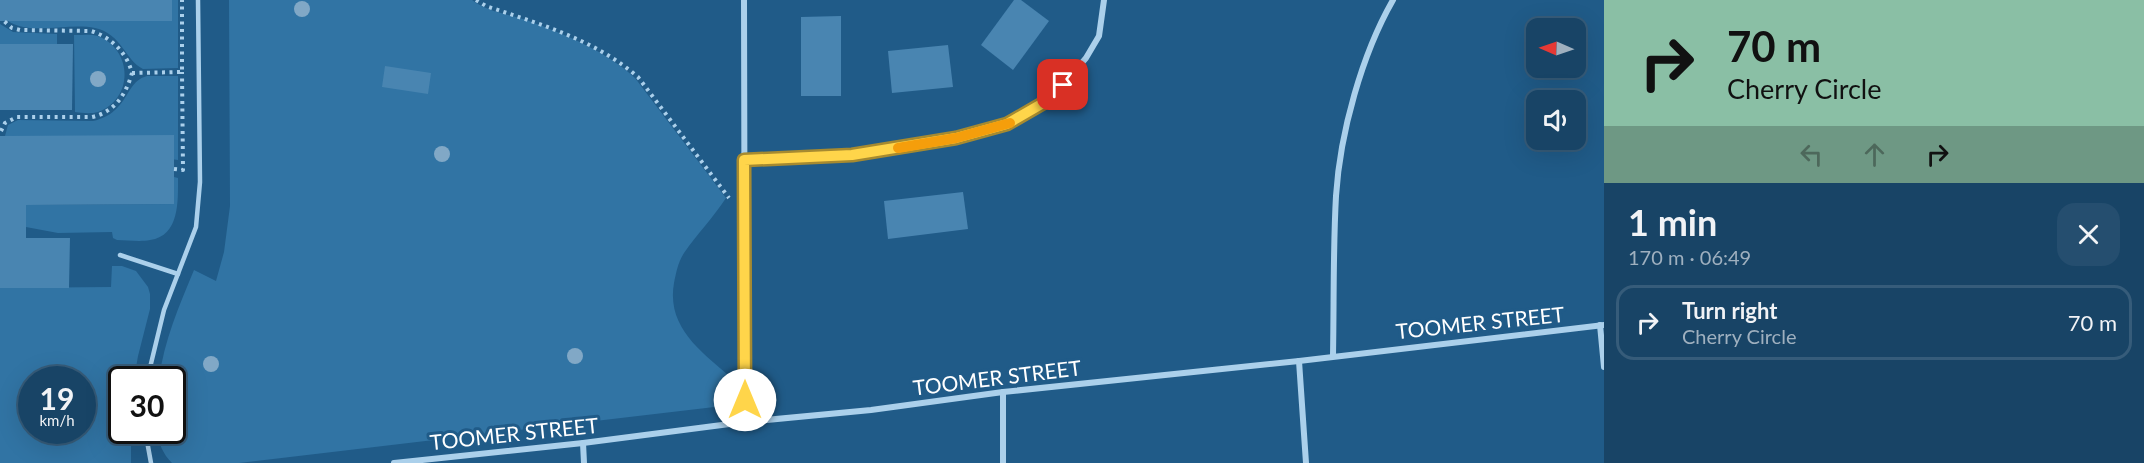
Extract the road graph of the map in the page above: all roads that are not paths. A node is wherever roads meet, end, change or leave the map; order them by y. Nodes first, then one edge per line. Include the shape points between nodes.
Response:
1 (198, 0) edge
2 (744, 0) edge
3 (1104, 0) edge
4 (1393, 0) edge
5 (744, 160) junction
6 (120, 255) dead end
7 (178, 274) junction
8 (1602, 325) edge
9 (1334, 356) junction
10 (1299, 361) junction
11 (150, 366) edge
12 (1604, 367) edge
13 (1003, 392) junction
14 (745, 422) junction
15 (583, 443) junction
16 (148, 444) edge
17 (151, 463) edge
18 (394, 463) edge
19 (584, 463) edge
20 (1003, 463) edge
21 (1306, 463) edge

1 - 7 lane via 200,182 196,227
2 - 5 street
3 - 5 street via 1099,36 1086,58 1052,98 1007,124 956,138 852,155
4 - 9 street via 1364,64 1343,141 1336,195
5 - 14 street
6 - 7 lane
7 - 11 lane via 164,310
8 - 9 street, TOOMER STREET
8 - 12 street
9 - 10 street, TOOMER STREET
10 - 13 street, TOOMER STREET
10 - 21 street
13 - 14 street, TOOMER STREET
13 - 20 street
14 - 15 street, TOOMER STREET
15 - 18 street, TOOMER STREET
15 - 19 street
16 - 17 lane

